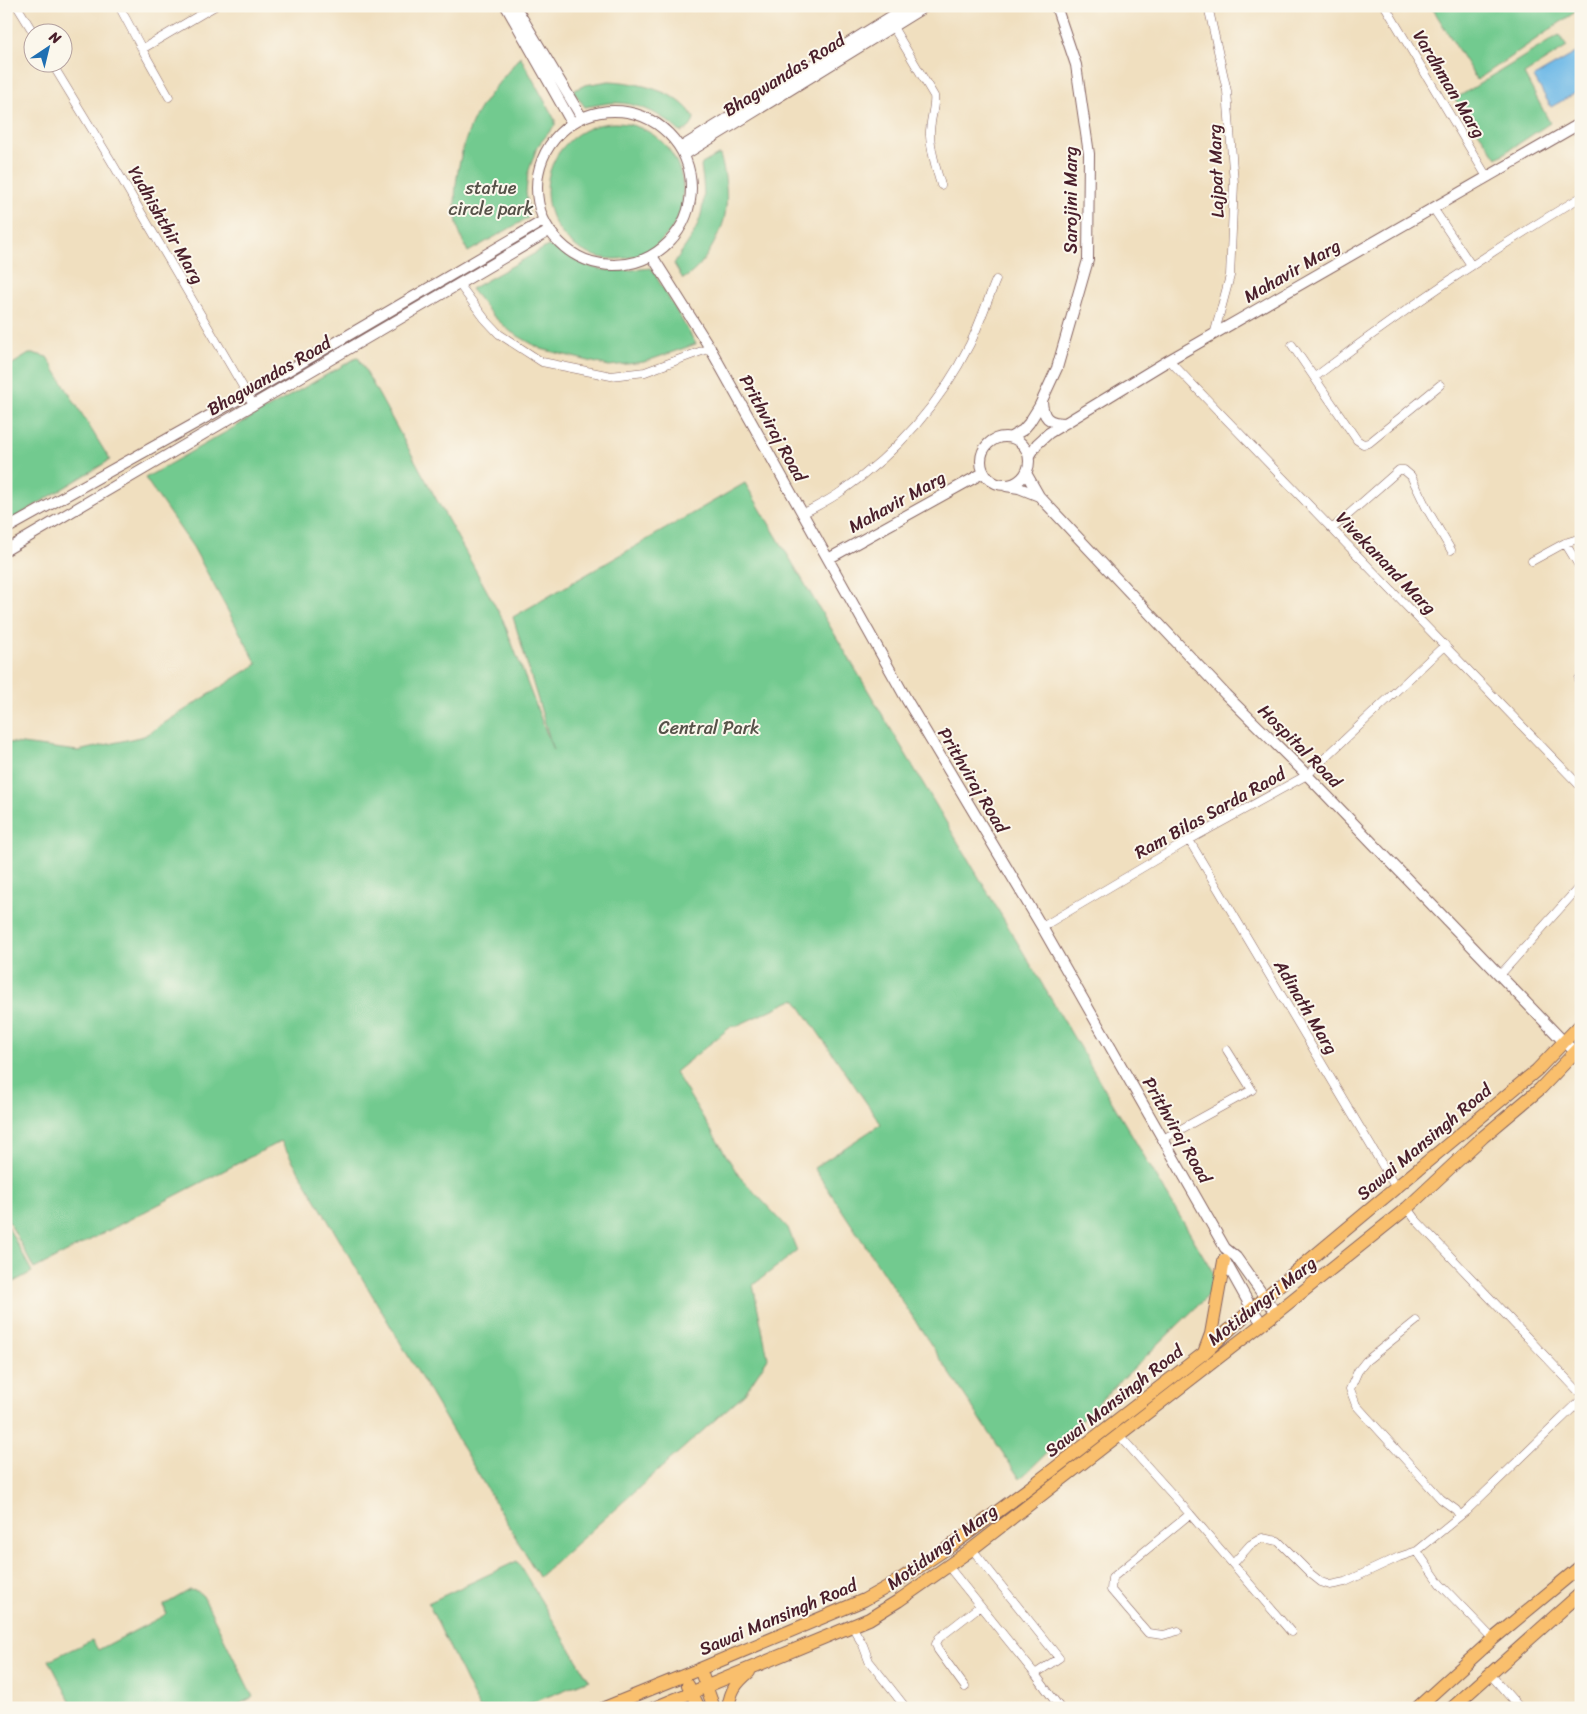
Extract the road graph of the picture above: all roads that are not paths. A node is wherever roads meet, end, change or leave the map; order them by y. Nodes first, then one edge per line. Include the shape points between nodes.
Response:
1 (17, 6) edge
2 (119, 6) edge
3 (215, 6) edge
4 (506, 6) edge
5 (515, 6) edge
6 (908, 6) edge
7 (926, 6) edge
8 (1056, 6) edge
9 (1208, 6) edge
10 (1385, 6) edge
11 (27, 22) edge
12 (893, 27) junction
13 (142, 50) junction
14 (57, 72) edge
15 (169, 97) dead end
16 (577, 120) junction
17 (1581, 123) edge
18 (682, 152) junction
19 (1487, 177) junction
20 (941, 185) dead end
21 (1581, 197) edge
22 (1433, 208) junction
23 (543, 221) junction
24 (549, 231) junction
25 (652, 256) junction
26 (1471, 265) junction
27 (996, 280) dead end
28 (459, 284) junction
29 (1214, 335) junction
30 (1292, 345) dead end
31 (710, 348) junction
32 (1169, 360) junction
33 (1315, 377) junction
34 (1440, 386) dead end
35 (248, 394) junction
36 (1042, 400) junction
37 (254, 404) junction
38 (1066, 423) junction
39 (1011, 437) junction
40 (1029, 457) junction
41 (983, 473) junction
42 (1026, 473) junction
43 (1006, 486) junction
44 (1039, 496) junction
45 (802, 514) junction
46 (6, 529) edge
47 (1332, 529) junction
48 (1581, 538) edge
49 (1565, 543) junction
50 (6, 550) edge
51 (1451, 550) dead end
52 (828, 559) junction
53 (1532, 561) dead end
54 (1581, 569) edge
55 (1445, 646) junction
56 (1306, 775) junction
57 (1581, 787) edge
58 (1189, 840) junction
59 (1581, 885) edge
60 (1042, 927) junction
61 (1500, 975) junction
62 (1581, 1024) edge
63 (1564, 1042) junction
64 (1578, 1049) edge
65 (1227, 1050) dead end
66 (1163, 1138) junction
67 (1396, 1188) junction
68 (1407, 1208) junction
69 (1225, 1254) junction
70 (1264, 1298) junction
71 (1252, 1309) junction
72 (1276, 1313) junction
73 (1416, 1321) dead end
74 (1262, 1323) junction
75 (1204, 1353) junction
76 (1581, 1394) edge
77 (1581, 1400) edge
78 (1119, 1435) junction
79 (1190, 1514) junction
80 (1460, 1516) junction
81 (972, 1549) junction
82 (1417, 1552) junction
83 (1233, 1564) junction
84 (948, 1566) junction
85 (1581, 1566) edge
86 (1581, 1593) edge
87 (980, 1606) junction
88 (852, 1626) junction
89 (1178, 1630) dead end
90 (1291, 1632) dead end
91 (1493, 1639) junction
92 (758, 1664) junction
93 (700, 1669) junction
94 (1035, 1674) junction
95 (1490, 1674) junction
96 (684, 1676) junction
97 (706, 1687) junction
98 (965, 1687) dead end
99 (691, 1693) junction
100 (604, 1708) edge
101 (654, 1708) edge
102 (699, 1708) edge
103 (714, 1708) edge
104 (728, 1708) edge
105 (906, 1708) edge
106 (1060, 1708) edge
107 (1417, 1708) edge
108 (1452, 1708) edge
109 (1520, 1708) edge

1 - 11 street
2 - 13 street
3 - 13 street
4 - 16 street
5 - 16 street
6 - 18 street, Bhagwandas Road
7 - 12 street, Bhagwandas Road
8 - 36 street, Sarojini Marg via 1076,64 1089,154 1088,260 1057,368
9 - 29 street, Lajpat Marg via 1227,91 1234,183 1230,276
10 - 19 street, Vardhman Marg
12 - 18 street, Bhagwandas Road
12 - 20 street via 934,96 930,134
13 - 15 street
14 - 35 street, Yudhishthir Marg
16 - 18 street via 597,113 628,112 658,125
16 - 23 street via 549,145 540,166 536,190
17 - 19 street, Mahavir Marg
18 - 25 street via 691,187 687,212 676,234
19 - 22 street, Mahavir Marg
21 - 26 street
22 - 26 street
22 - 29 street, Mahavir Marg
23 - 24 street
23 - 35 street, Bhagwandas Road
24 - 25 street via 567,250 596,264 628,265
24 - 28 street, Bhagwandas Road
25 - 31 street, Prithviraj Road
26 - 33 street
27 - 45 street via 970,343 945,387 916,426 882,461 841,492
28 - 31 street via 499,334 542,362 611,376 645,372
28 - 37 street, Bhagwandas Road
29 - 32 street, Mahavir Marg
30 - 33 street
31 - 45 street, Prithviraj Road
32 - 38 street, Mahavir Marg
32 - 47 street, Vivekanand Marg
33 - 34 street via 1357,440 1363,444
35 - 37 street, Yudhishthir Marg
35 - 46 street, Bhagwandas Road
36 - 38 street via 1047,418 1055,423
36 - 39 street, Sarojini Marg via 1029,423
37 - 50 street, Bhagwandas Road
38 - 40 street, Mahavir Marg via 1037,444
39 - 40 street via 1023,444
39 - 41 street via 995,438 983,449 980,465
40 - 42 street
41 - 43 street via 993,482
41 - 52 street, Mahavir Marg
42 - 43 street via 1021,480
42 - 44 street
43 - 44 street, Hospital Road
44 - 56 street, Hospital Road
45 - 52 street, Prithviraj Road
47 - 51 street via 1399,470 1404,470 1411,476
47 - 55 street, Vivekanand Marg
48 - 49 street
49 - 53 street
49 - 54 street
52 - 60 street, Prithviraj Road via 908,702
55 - 56 street, Ram Bilas Sarda Raod
55 - 57 street, Vivekanand Marg
56 - 58 street, Ram Bilas Sarda Raod
56 - 61 street, Hospital Road
58 - 60 street, Ram Bilas Sarda Raod
58 - 67 street, Adinath Marg
59 - 61 street
60 - 66 street, Prithviraj Road
61 - 63 street, Hospital Road
62 - 63 main road, Sawai Mansingh Road
63 - 64 street, Hospital Road
63 - 67 main road, Sawai Mansingh Road via 1537,1070
64 - 68 main road, Motidungri Marg via 1540,1089
65 - 66 street via 1252,1090
66 - 69 street, Prithviraj Road
67 - 70 main road, Sawai Mansingh Road
68 - 72 main road, Motidungri Marg
68 - 76 street
69 - 70 street, Prithviraj Road via 1236,1257
69 - 71 street
69 - 75 main road via 1211,1334
70 - 71 main road, Sawai Mansingh Road
70 - 72 street, Prithviraj Road
71 - 74 street
71 - 75 main road, Sawai Mansingh Road
72 - 74 main road, Motidungri Marg
73 - 80 street via 1366,1361 1350,1389 1356,1405
74 - 78 main road, Motidungri Marg
75 - 93 main road, Sawai Mansingh Road via 1028,1489 896,1582 864,1600
77 - 80 street
78 - 79 street
78 - 81 main road, Motidungri Marg
79 - 83 street
79 - 89 street via 1112,1578 1111,1590 1148,1633 1163,1635
80 - 82 street
81 - 84 main road, Motidungri Marg
81 - 94 street via 1059,1658
82 - 83 street via 1345,1582 1330,1585 1311,1574 1278,1541 1262,1538 1250,1545
82 - 91 street via 1440,1584
83 - 90 street
84 - 87 street
84 - 88 main road, Motidungri Marg via 898,1601
85 - 91 main road
86 - 95 main road
87 - 94 street
87 - 98 street via 936,1644
88 - 92 main road, Motidungri Marg
88 - 105 street via 869,1662
91 - 107 main road
92 - 97 main road, Motidungri Marg
92 - 104 main road via 730,1693
93 - 96 main road, Sawai Mansingh Road
93 - 97 main road
94 - 106 street
95 - 108 main road
95 - 109 street via 1511,1704
96 - 99 main road
96 - 100 main road, Sawai Mansingh Road
97 - 99 main road, Motidungri Marg
97 - 103 main road
99 - 101 main road, Motidungri Marg
99 - 102 main road

